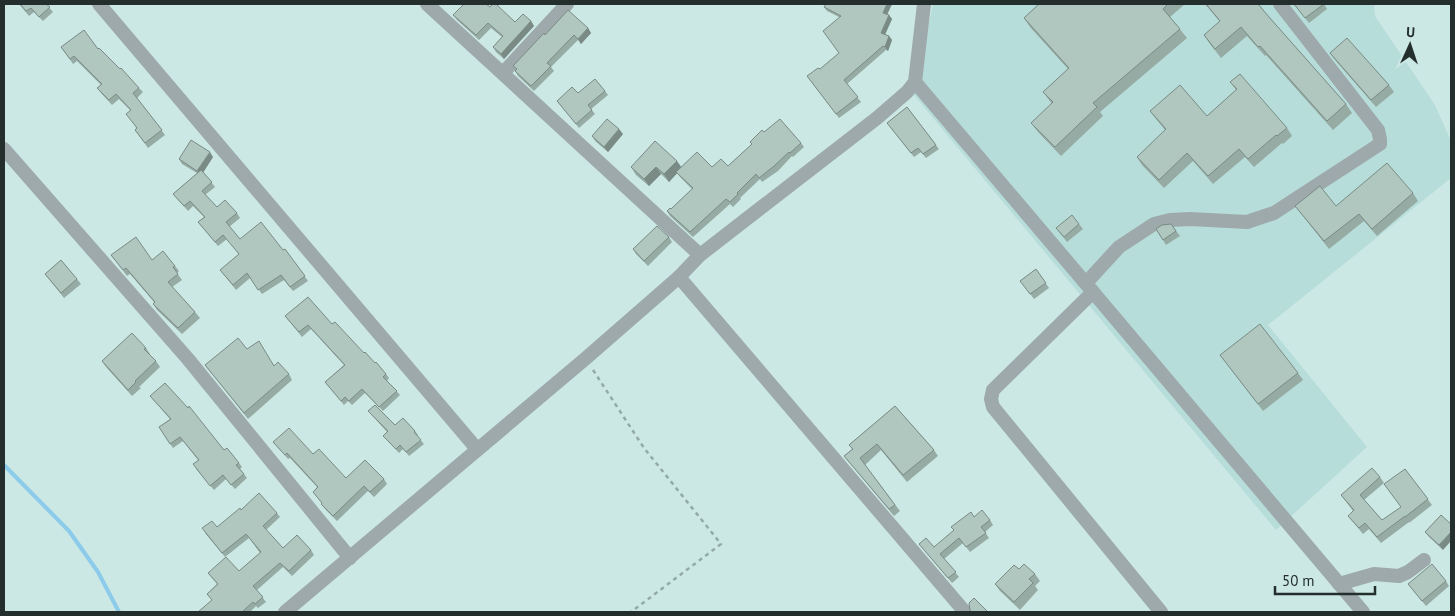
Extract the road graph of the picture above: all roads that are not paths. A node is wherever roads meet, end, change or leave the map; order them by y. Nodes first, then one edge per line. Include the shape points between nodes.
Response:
1 (99, 4) edge
2 (427, 4) edge
3 (567, 4) edge
4 (924, 4) edge
5 (1280, 4) edge
6 (503, 74) junction
7 (914, 82) junction
8 (4, 149) edge
9 (700, 255) junction
10 (678, 277) junction
11 (1089, 288) junction
12 (477, 449) junction
13 (350, 558) junction
14 (1424, 560) dead end
15 (1339, 584) junction
16 (284, 612) edge
17 (965, 612) edge
18 (1161, 612) edge
19 (1363, 612) edge

1 - 12 street
2 - 6 street
3 - 6 street
4 - 7 street
5 - 11 street via 1378,130 1380,144 1274,213 1248,222 1190,219 1154,224 1119,247
6 - 9 street
7 - 9 street via 877,118
7 - 11 street
8 - 13 street via 188,359
9 - 10 street
10 - 12 street
10 - 17 street
11 - 15 street
11 - 18 street via 993,390 993,407
12 - 13 street
13 - 16 street
14 - 15 street via 1398,576 1374,574
15 - 19 street

